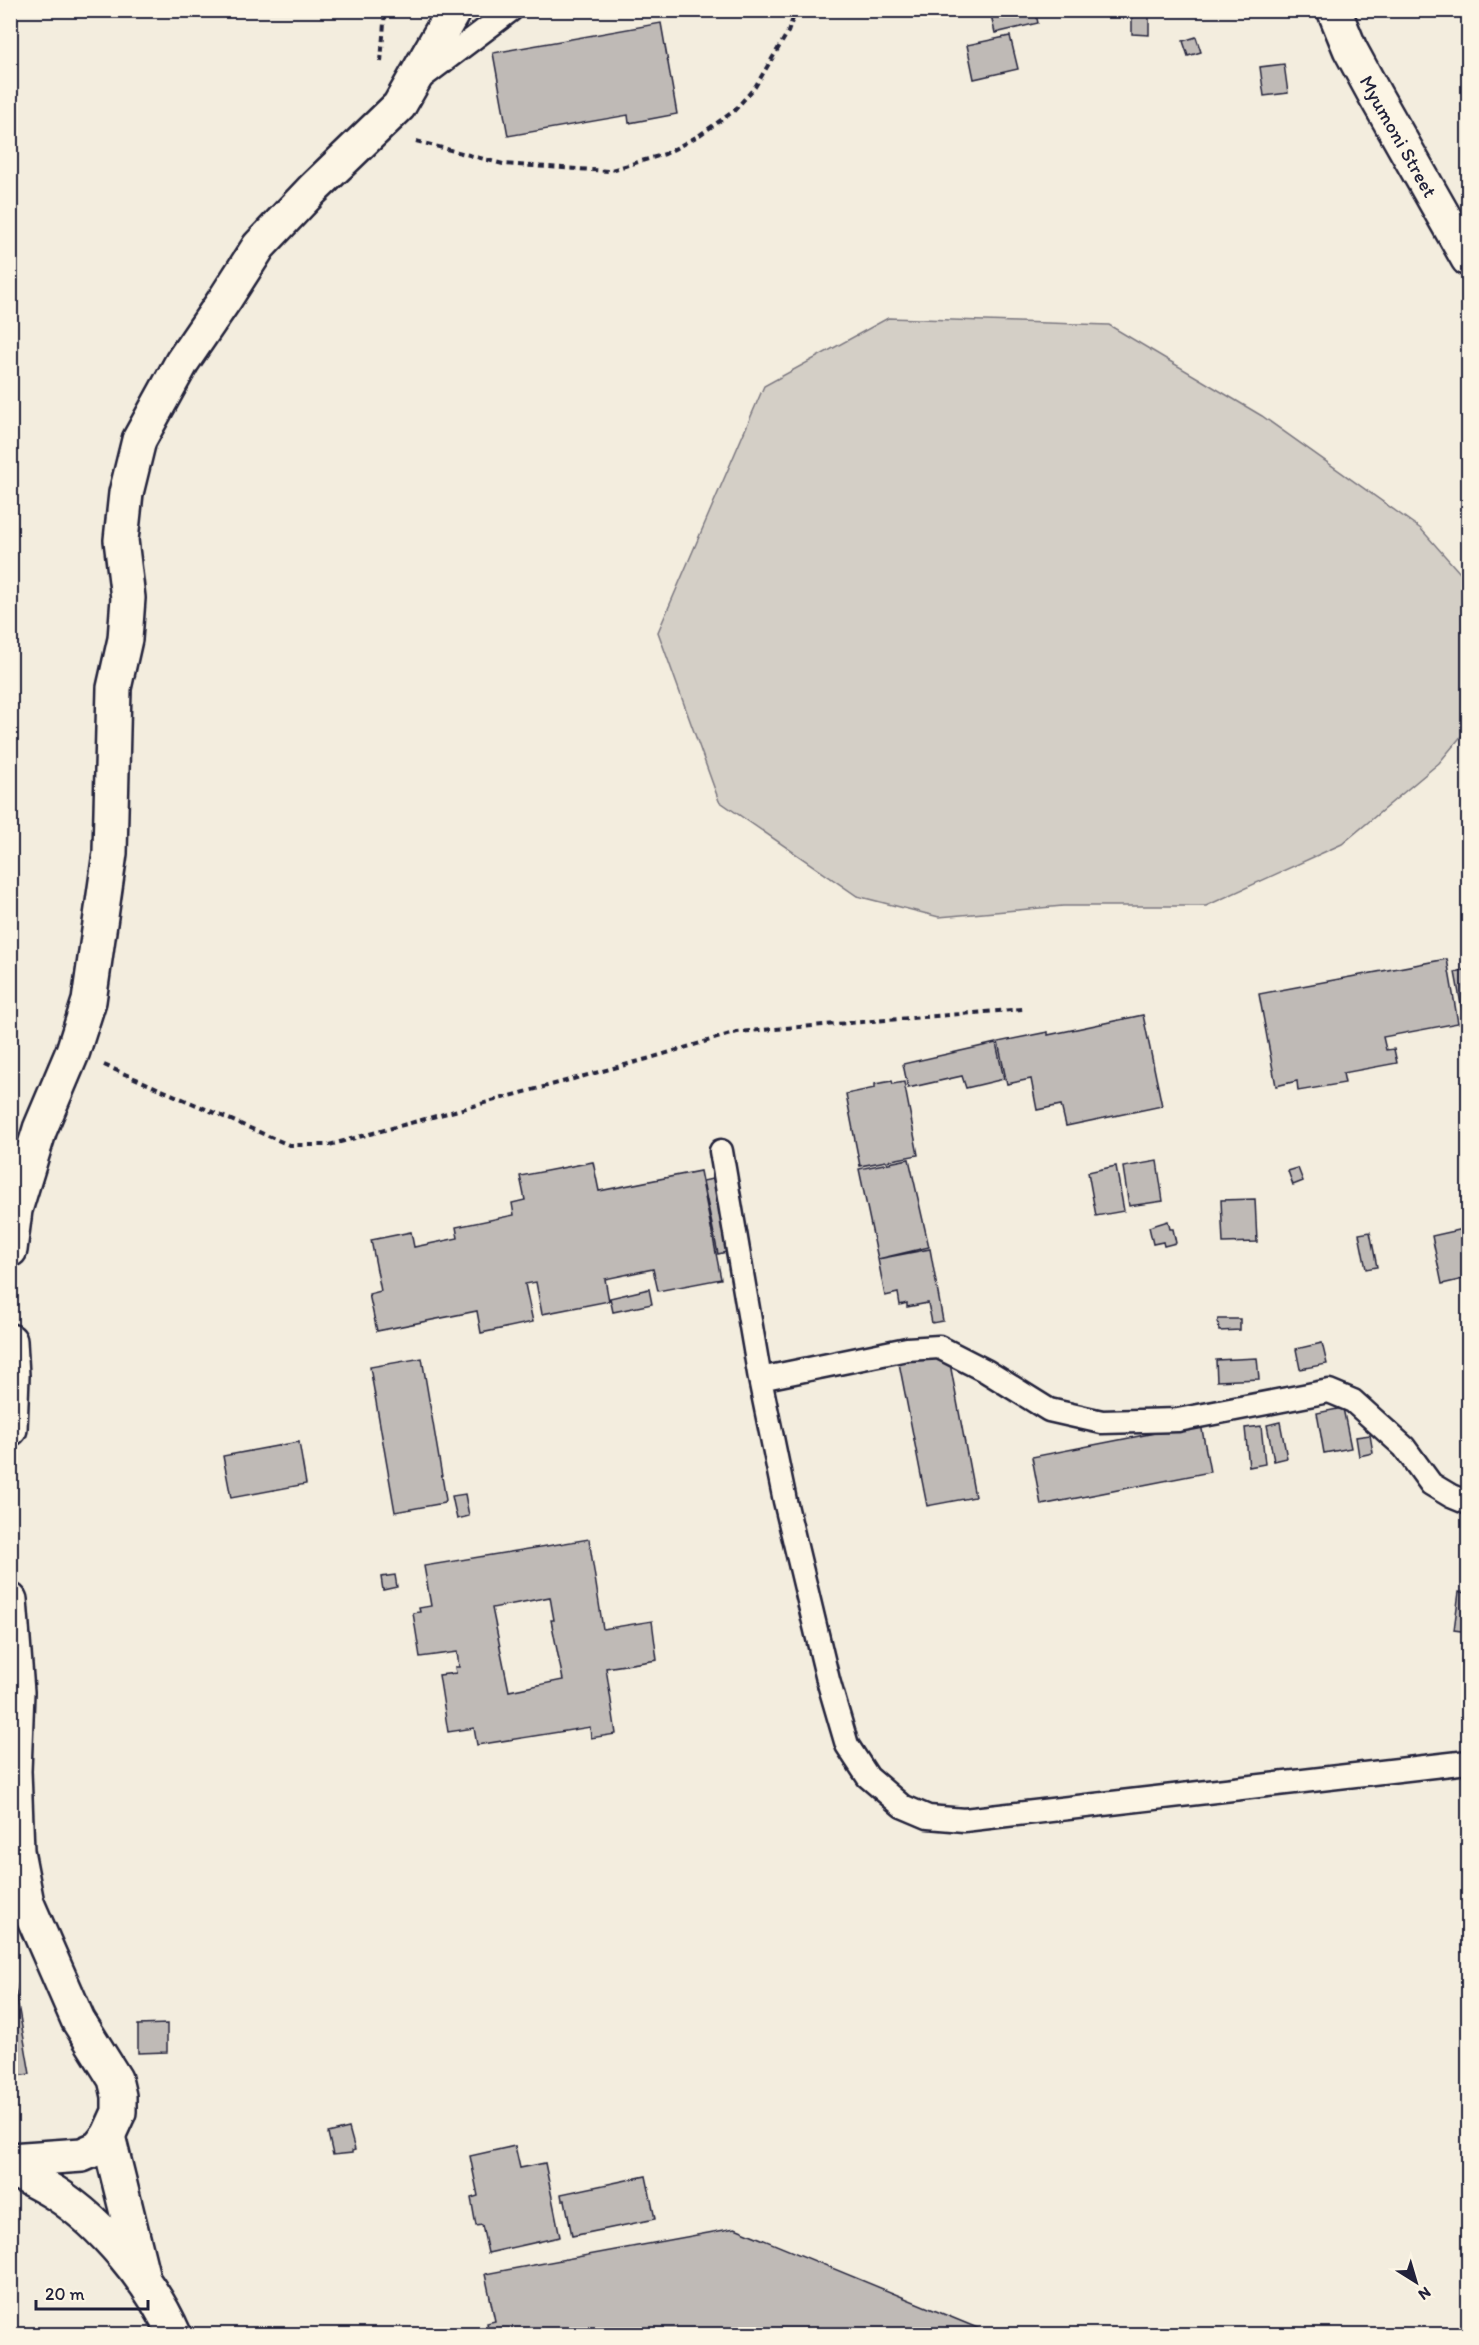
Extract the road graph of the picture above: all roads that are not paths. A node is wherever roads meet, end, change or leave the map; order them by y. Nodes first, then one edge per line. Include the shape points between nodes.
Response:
1 (454, 10) edge
2 (510, 10) edge
3 (1334, 10) edge
4 (412, 85) junction
5 (1468, 260) edge
6 (721, 1151) dead end
7 (10, 1250) edge
8 (10, 1341) edge
9 (760, 1378) junction
10 (10, 1429) edge
11 (1468, 1503) edge
12 (10, 1600) edge
13 (1468, 1762) edge
14 (108, 2136) junction
15 (10, 2160) edge
16 (10, 2168) edge
17 (143, 2278) junction
18 (174, 2334) edge

1 - 4 street
2 - 4 lane
3 - 5 street, Myumoni Street via 1350,49
4 - 7 street via 399,106 259,246 182,362 139,440 126,493 121,540 128,598 125,639 114,688 110,853 90,1001 40,1129 15,1210
6 - 9 lane
8 - 10 street
9 - 11 lane via 907,1349 939,1347 1048,1410 1102,1422 1178,1420 1329,1391 1362,1408 1404,1447 1431,1484
9 - 13 lane via 785,1501 847,1745 868,1778 902,1806 928,1817 964,1820
12 - 14 street via 17,1692 17,1851 27,1903 54,1968 78,2020 115,2079 119,2112
14 - 15 street via 98,2148 82,2155
14 - 17 street
16 - 17 street via 55,2193 80,2213
17 - 18 street

